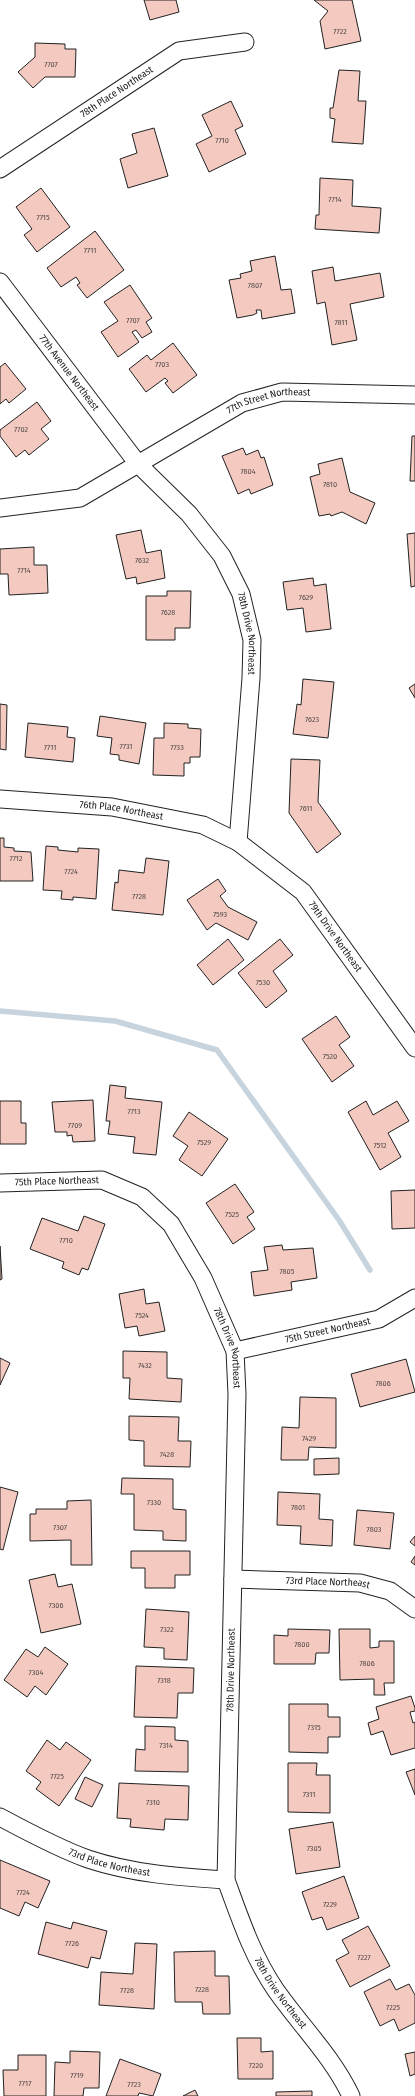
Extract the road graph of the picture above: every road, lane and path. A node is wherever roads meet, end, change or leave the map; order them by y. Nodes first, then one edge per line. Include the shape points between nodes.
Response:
1 (245, 42) dead end
2 (0, 170) edge
3 (0, 282) edge
4 (415, 395) edge
5 (138, 464) junction
6 (0, 508) edge
7 (0, 799) edge
8 (238, 842) junction
9 (415, 1048) edge
10 (0, 1183) edge
11 (171, 1224) joint
12 (415, 1298) edge
13 (235, 1351) junction
14 (233, 1579) junction
15 (415, 1609) edge
16 (0, 1817) edge
17 (226, 1880) junction
18 (351, 2096) edge

1 - 2 street, 78th Place Northeast via 179,51
3 - 5 street, 77th Avenue Northeast
4 - 5 street, 77th Street Northeast via 282,392 242,403
5 - 6 street, 77th Street Northeast via 80,498
5 - 8 street, 78th Drive Northeast via 189,514 213,544 241,594 252,640
7 - 8 street, 76th Place Northeast via 112,807 203,825
8 - 9 street, 79th Drive Northeast via 303,892
10 - 11 street, 75th Place Northeast via 102,1180 142,1197
11 - 13 street, 78th Drive Northeast via 203,1278
12 - 13 street, 75th Street Northeast via 379,1319
13 - 14 street, 78th Drive Northeast via 237,1394
14 - 15 street, 73rd Place Northeast via 360,1583 390,1591
14 - 17 street, 78th Drive Northeast
16 - 17 street, 73rd Place Northeast via 88,1859 154,1874
17 - 18 street, 78th Drive Northeast via 254,1952 275,1989 342,2076

